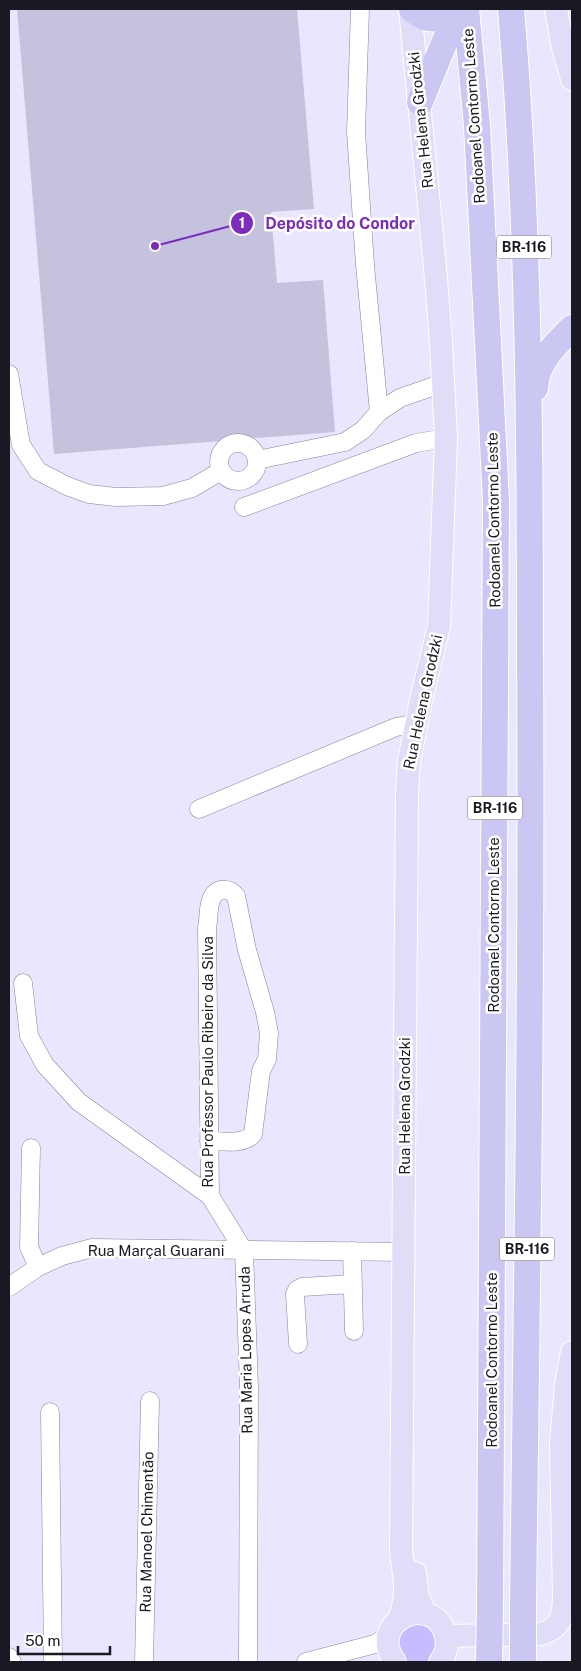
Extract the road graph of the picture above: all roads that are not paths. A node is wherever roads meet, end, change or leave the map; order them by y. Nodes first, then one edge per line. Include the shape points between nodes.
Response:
1 (360, 9) edge
2 (411, 9) edge
3 (457, 9) edge
4 (466, 9) edge
5 (511, 9) edge
6 (556, 9) edge
7 (572, 79) edge
8 (420, 102) junction
9 (572, 328) edge
10 (9, 374) edge
11 (442, 383) junction
12 (379, 412) junction
13 (446, 438) junction
14 (257, 460) junction
15 (221, 471) junction
16 (530, 486) junction
17 (244, 507) dead end
18 (417, 723) junction
19 (199, 810) dead end
20 (23, 983) dead end
21 (209, 1141) junction
22 (30, 1148) dead end
23 (210, 1196) junction
24 (244, 1251) junction
25 (352, 1251) junction
26 (403, 1252) junction
27 (38, 1267) junction
28 (352, 1284) junction
29 (9, 1287) edge
30 (354, 1332) dead end
31 (298, 1344) dead end
32 (572, 1352) edge
33 (150, 1401) dead end
34 (50, 1412) dead end
35 (566, 1446) edge
36 (402, 1458) junction
37 (425, 1614) junction
38 (446, 1636) junction
39 (389, 1642) edge
40 (9, 1657) edge
41 (12, 1662) edge
42 (53, 1662) edge
43 (144, 1662) edge
44 (248, 1662) edge
45 (306, 1662) edge
46 (440, 1662) edge
47 (489, 1662) edge
48 (523, 1662) edge

1 - 12 street via 356,132
2 - 3 highway via 420,16 434,19
2 - 8 main road, Rua Helena Grodzki
3 - 8 highway
4 - 47 highway, Rodoanel Contorno Leste / BR-116, bridge via 477,125 496,502
5 - 16 highway, BR-116 via 520,122
6 - 7 main road
8 - 11 main road, Rua Helena Grodzki
9 - 16 highway via 545,358 535,384
10 - 15 street via 21,446 38,471 67,486 89,494 116,497 163,496 192,488
11 - 12 street via 400,398
11 - 13 main road, Rua Helena Grodzki
12 - 14 street via 345,442
13 - 17 street via 416,443
13 - 18 main road, Rua Helena Grodzki via 439,626
14 - 15 street via 255,471 246,480 229,479
14 - 15 street via 247,446 230,445 219,459
16 - 48 highway, BR-116, bridge via 532,892
18 - 19 street via 396,727
18 - 26 main road, Rua Helena Grodzki via 409,761 407,794
20 - 23 street, Rua Maria Lopes Arruda via 29,1036 45,1065 79,1102
21 - 21 street, Rua Professor Paulo Ribeiro da Silva via 207,928 211,900 224,888 232,890 236,896 269,1033 253,1134 244,1141
21 - 23 street, Rua Professor Paulo Ribeiro da Silva
22 - 27 street via 29,1247
23 - 24 street, Rua Maria Lopes Arruda
24 - 25 street, Rua Marçal Guarani
24 - 27 street, Rua Marçal Guarani via 92,1248
24 - 44 street, Rua Maria Lopes Arruda via 248,1387
25 - 26 street, Rua Marçal Guarani
25 - 28 street
26 - 36 main road, Rua Helena Grodzki
27 - 29 street, Rua Marçal Guarani
28 - 30 street
28 - 31 street via 297,1290
32 - 35 main road via 562,1416
33 - 43 street, Rua Manoel Chimentão
34 - 42 street
35 - 38 main road via 561,1620 549,1632 540,1634
36 - 37 main road, Rua Helena Grodzki via 416,1587
36 - 39 main road, Rua Helena Grodzki via 401,1549 406,1589
37 - 38 main road via 439,1623
37 - 39 main road via 407,1615
38 - 46 main road via 446,1649
39 - 45 street
40 - 41 street

